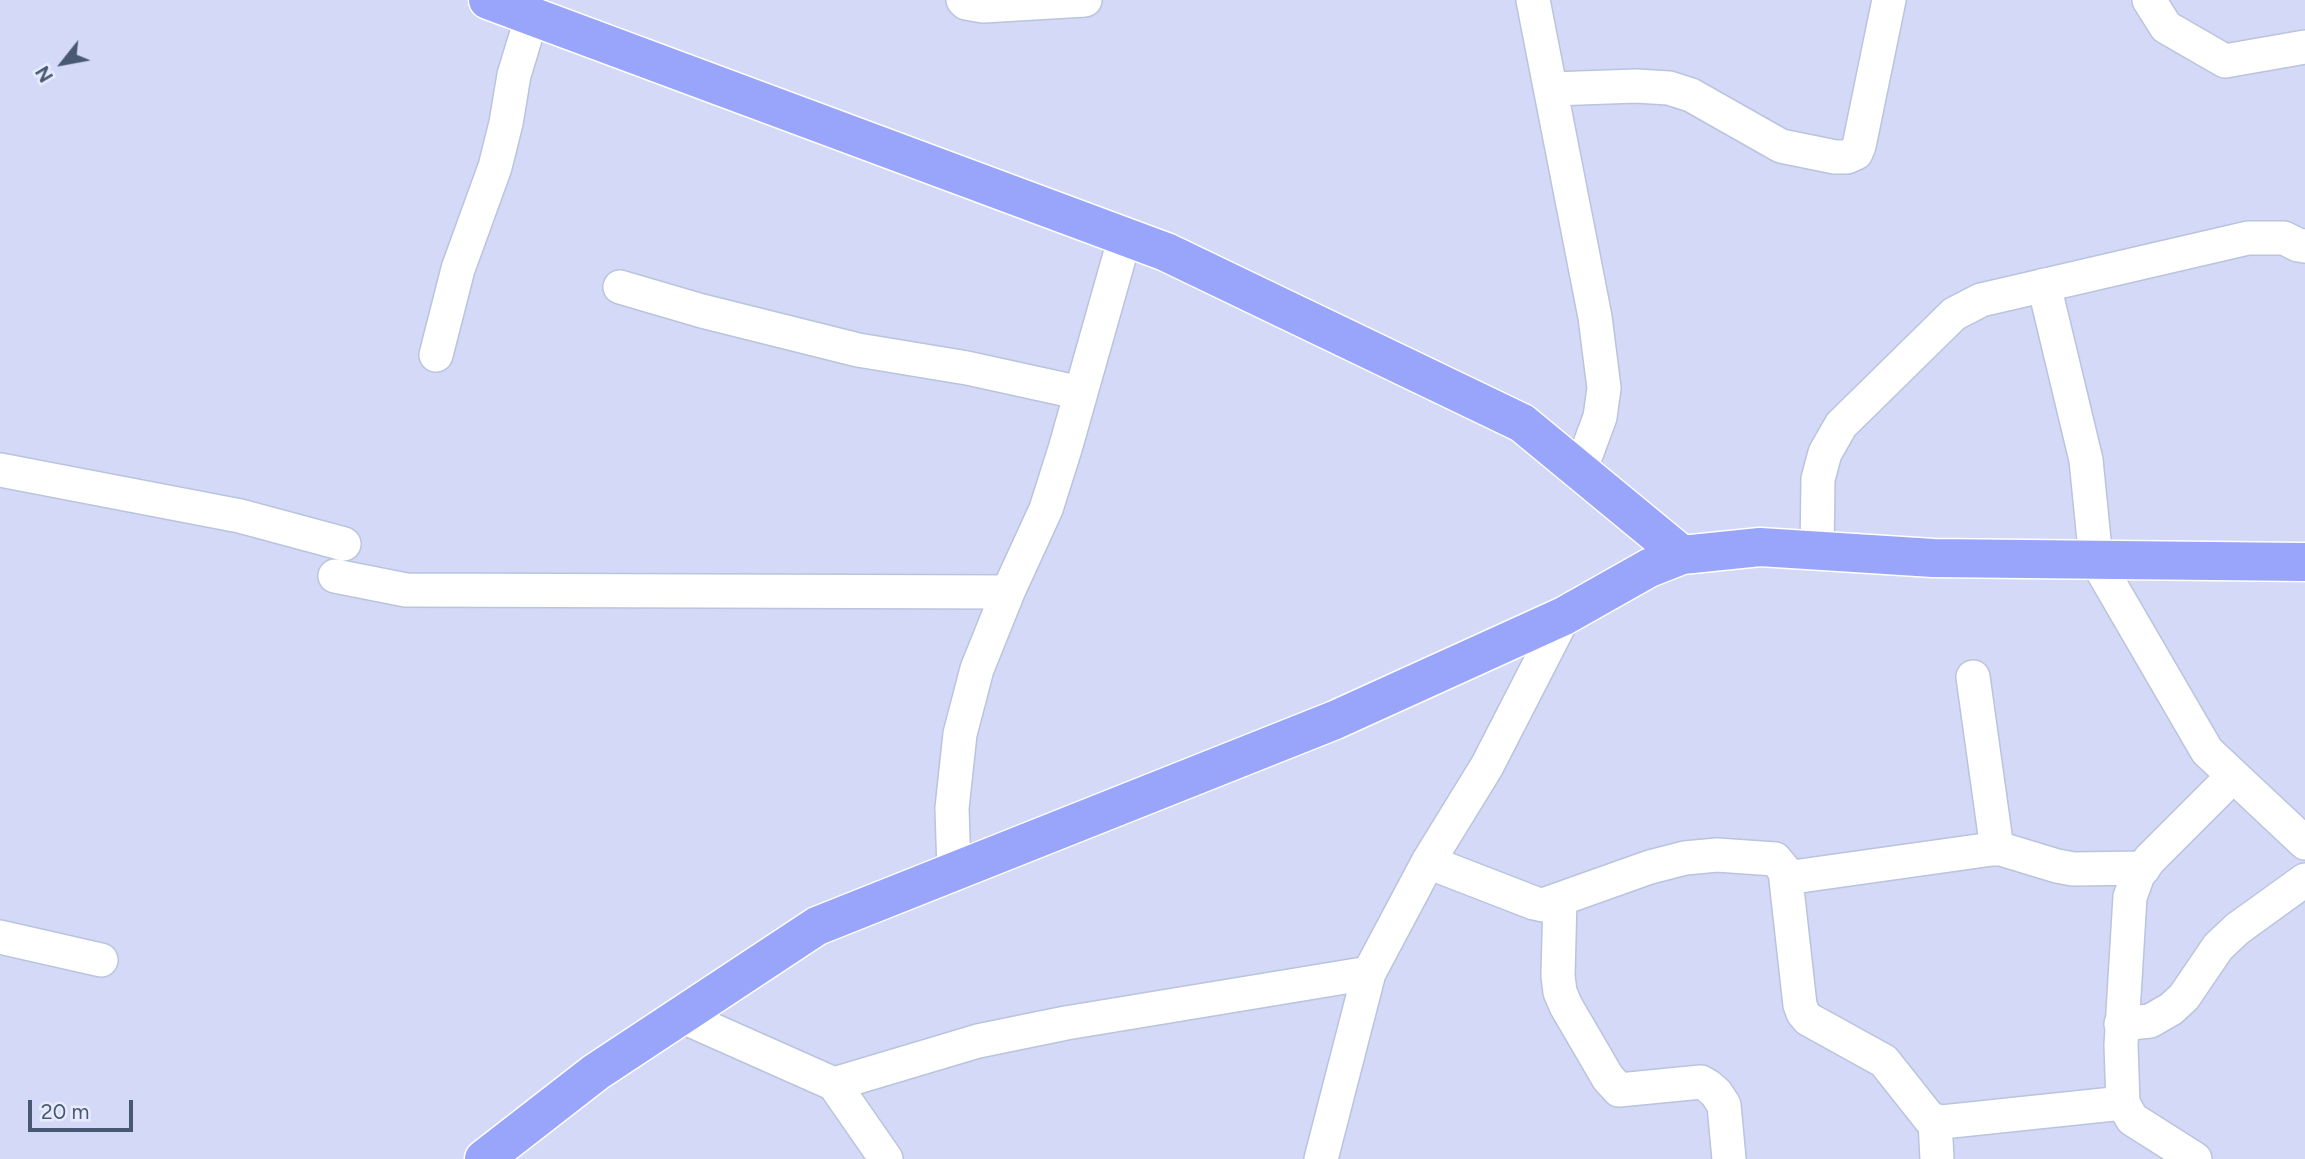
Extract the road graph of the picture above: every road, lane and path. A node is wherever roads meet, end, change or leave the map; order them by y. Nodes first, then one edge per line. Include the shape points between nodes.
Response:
1 (488, 0) edge
2 (963, 0) edge
3 (1085, 0) edge
4 (1533, 0) edge
5 (1889, 0) edge
6 (2149, 0) edge
7 (532, 16) junction
8 (2305, 47) edge
9 (1552, 89) junction
10 (1125, 237) junction
11 (2305, 246) edge
12 (2044, 285) junction
13 (620, 287) dead end
14 (436, 355) dead end
15 (1081, 393) junction
16 (0, 470) edge
17 (1580, 471) junction
18 (344, 544) dead end
19 (1817, 551) junction
20 (1682, 555) junction
21 (2096, 560) junction
22 (2305, 562) edge
23 (335, 576) dead end
24 (1008, 592) junction
25 (1564, 616) junction
26 (1973, 677) dead end
27 (2233, 776) junction
28 (2305, 844) edge
29 (1997, 849) junction
30 (1428, 862) junction
31 (2144, 868) junction
32 (954, 871) junction
33 (1786, 878) junction
34 (2305, 880) edge
35 (1560, 899) junction
36 (0, 937) edge
37 (102, 960) dead end
38 (1369, 973) junction
39 (681, 1016) junction
40 (2122, 1024) junction
41 (834, 1084) junction
42 (2123, 1103) junction
43 (1935, 1121) junction
44 (484, 1159) edge
45 (886, 1159) edge
46 (1321, 1159) edge
47 (1729, 1159) edge
48 (1937, 1159) edge
49 (2195, 1159) edge

1 - 7 main road
2 - 3 street via 983,6
4 - 9 street
5 - 9 street via 1859,146 1847,157 1781,146 1691,95 1669,88
6 - 8 street via 2166,27 2225,61
7 - 10 main road
7 - 14 street via 495,167 458,269
9 - 17 street via 1604,388 1600,417
10 - 15 street
10 - 17 main road via 1166,252 1521,423
11 - 12 street via 2284,238 2248,237
12 - 19 street via 1981,300 1954,314 1841,425 1825,453 1818,479
12 - 21 street via 2086,460
13 - 15 street via 858,350
15 - 24 street via 1046,509
16 - 18 street via 240,516
17 - 20 main road
19 - 20 main road via 1760,547
19 - 21 main road
20 - 25 main road via 1649,568
21 - 22 main road
21 - 27 street via 2207,751
23 - 24 street via 405,590
24 - 32 street via 977,669 960,734 952,808
25 - 30 street via 1487,766
25 - 32 main road via 1335,720
26 - 29 street
27 - 28 street
27 - 31 street
29 - 31 street via 2065,867
29 - 33 street
30 - 35 street via 1534,903
30 - 38 street
31 - 40 street via 2130,897
32 - 39 main road via 817,926
33 - 35 street via 1775,859 1717,855 1650,867
33 - 43 street via 1803,1013 1884,1061
34 - 40 street via 2236,929 2171,1009 2150,1021
35 - 47 street via 1560,992 1608,1078 1619,1090 1701,1082 1709,1086 1724,1105
36 - 37 street
38 - 41 street via 978,1041
38 - 46 street
39 - 41 street
39 - 44 main road via 596,1072
40 - 42 street
41 - 45 street
42 - 43 street
42 - 49 street via 2132,1119
43 - 48 street

